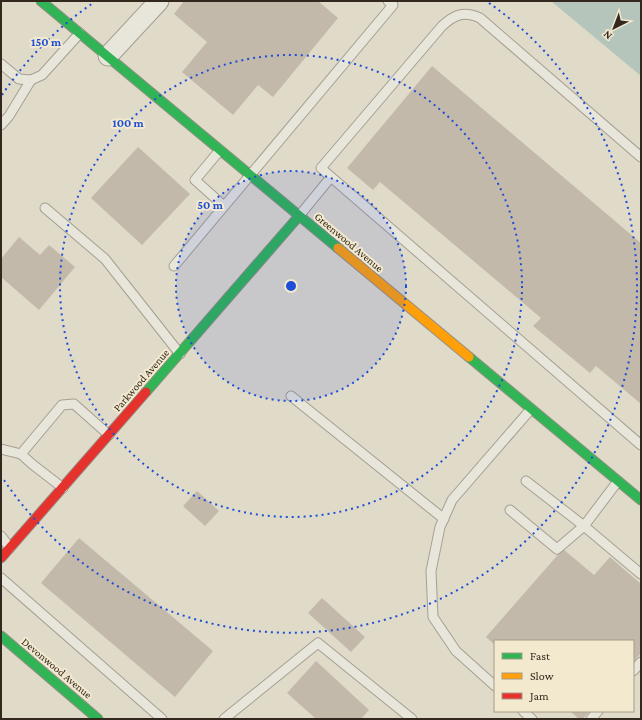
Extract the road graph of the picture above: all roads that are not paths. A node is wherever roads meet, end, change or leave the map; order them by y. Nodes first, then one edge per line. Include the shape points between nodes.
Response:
1 (41, 1) edge
2 (159, 1) edge
3 (388, 1) edge
4 (80, 34) junction
5 (108, 56) junction
6 (1, 64) edge
7 (31, 80) junction
8 (1, 125) edge
9 (220, 150) junction
10 (641, 157) edge
11 (250, 176) junction
12 (332, 177) junction
13 (224, 206) junction
14 (45, 208) dead end
15 (299, 216) junction
16 (174, 266) dead end
17 (180, 354) junction
18 (291, 396) dead end
19 (531, 409) junction
20 (109, 435) junction
21 (641, 445) edge
22 (1, 449) edge
23 (22, 454) junction
24 (526, 481) dead end
25 (618, 481) junction
26 (63, 488) junction
27 (641, 500) edge
28 (510, 510) dead end
29 (444, 518) junction
30 (584, 526) junction
31 (1, 536) edge
32 (10, 548) junction
33 (1, 558) edge
34 (641, 574) edge
35 (1, 578) edge
36 (1, 636) edge
37 (641, 662) edge
38 (634, 670) edge
39 (494, 685) edge
40 (524, 712) edge
41 (98, 719) edge
42 (162, 719) edge
43 (224, 719) edge
44 (412, 719) edge
45 (532, 719) edge

1 - 4 street, Greenwood Avenue
2 - 5 street
3 - 11 lane via 393,5
4 - 5 street, Greenwood Avenue
4 - 7 lane via 42,75
5 - 9 street, Greenwood Avenue
6 - 7 lane via 19,79
7 - 8 lane
9 - 11 street, Greenwood Avenue
9 - 13 lane via 195,180
10 - 12 lane via 480,18 465,13 456,15 442,26 321,168
11 - 13 lane
11 - 15 street, Greenwood Avenue
12 - 15 lane
12 - 21 lane
13 - 16 lane
14 - 17 lane via 105,259
15 - 17 street, Parkwood Avenue
15 - 19 street, Greenwood Avenue
17 - 20 street, Parkwood Avenue
18 - 29 lane
19 - 25 street, Greenwood Avenue
19 - 29 lane via 452,500
20 - 23 lane via 74,404 62,405
20 - 26 street, Parkwood Avenue
22 - 23 lane
23 - 26 lane
24 - 30 lane
25 - 27 street, Greenwood Avenue
25 - 30 lane
26 - 32 street, Parkwood Avenue
28 - 30 lane via 557,548
29 - 39 lane via 431,571 434,617 456,651
30 - 34 lane
31 - 32 lane
32 - 33 street, Parkwood Avenue
35 - 42 lane
36 - 41 street, Devonwood Avenue
37 - 38 lane
40 - 45 lane
43 - 44 lane via 318,642

